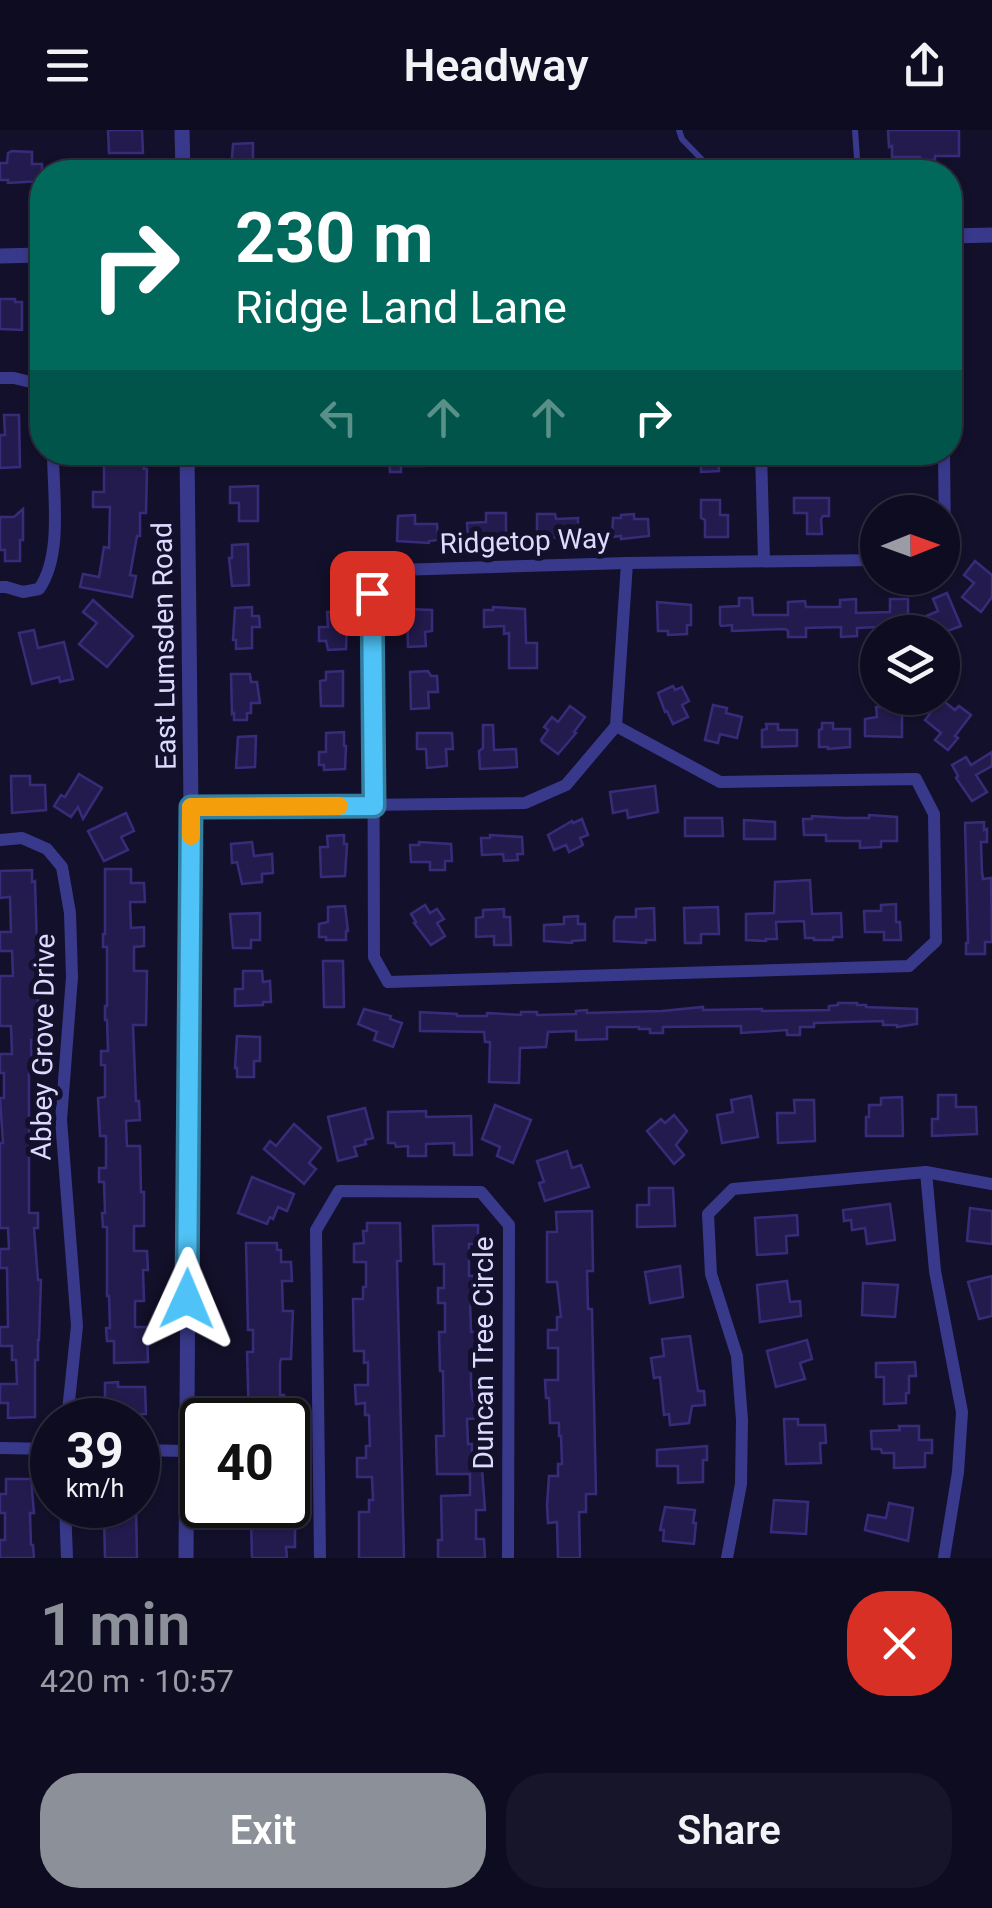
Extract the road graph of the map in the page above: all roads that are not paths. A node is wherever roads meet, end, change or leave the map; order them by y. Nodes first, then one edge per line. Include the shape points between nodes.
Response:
1 (182, 130) edge
2 (679, 130) edge
3 (856, 130) edge
4 (183, 160) edge
5 (702, 160) edge
6 (857, 160) edge
7 (992, 235) edge
8 (962, 236) edge
9 (30, 255) edge
10 (0, 256) edge
11 (0, 378) edge
12 (30, 382) edge
13 (53, 465) edge
14 (187, 465) edge
15 (762, 465) edge
16 (944, 465) edge
17 (944, 495) edge
18 (764, 560) junction
19 (860, 560) edge
20 (626, 563) junction
21 (0, 587) edge
22 (616, 726) junction
23 (374, 806) junction
24 (191, 807) junction
25 (0, 840) edge
26 (926, 1172) junction
27 (992, 1184) edge
28 (69, 1398) edge
29 (186, 1398) edge
30 (0, 1448) edge
31 (30, 1449) edge
32 (66, 1528) edge
33 (186, 1528) edge
34 (67, 1558) edge
35 (186, 1558) edge
36 (320, 1558) edge
37 (508, 1558) edge
38 (727, 1558) edge
39 (944, 1558) edge

1 - 4 street
2 - 5 lane
3 - 6 lane
7 - 8 street
9 - 10 street
11 - 12 street
13 - 21 street via 48,578 39,589
14 - 24 street, East Lumsden Road
15 - 18 street
16 - 17 street
18 - 19 street, Ridgetop Way
18 - 20 street, Ridgetop Way
20 - 22 street
20 - 23 street, Ridgetop Way via 397,570 372,593
22 - 23 street via 566,785 525,803
22 - 23 street, Ridgetop Way via 720,782 916,779 934,814 936,940 909,966 388,982 374,957
23 - 24 street
24 - 29 street, East Lumsden Road
25 - 28 street, Abbey Grove Drive via 22,838 47,849 62,867 70,914 61,1120 77,1326
26 - 27 street
26 - 38 street via 733,1189 708,1214 711,1274 737,1356 742,1420 741,1484
26 - 39 street via 935,1272 962,1412
30 - 31 street
32 - 34 street
33 - 35 street, East Lumsden Road
36 - 37 street, Duncan Tree Circle via 316,1230 338,1191 482,1192 510,1225

